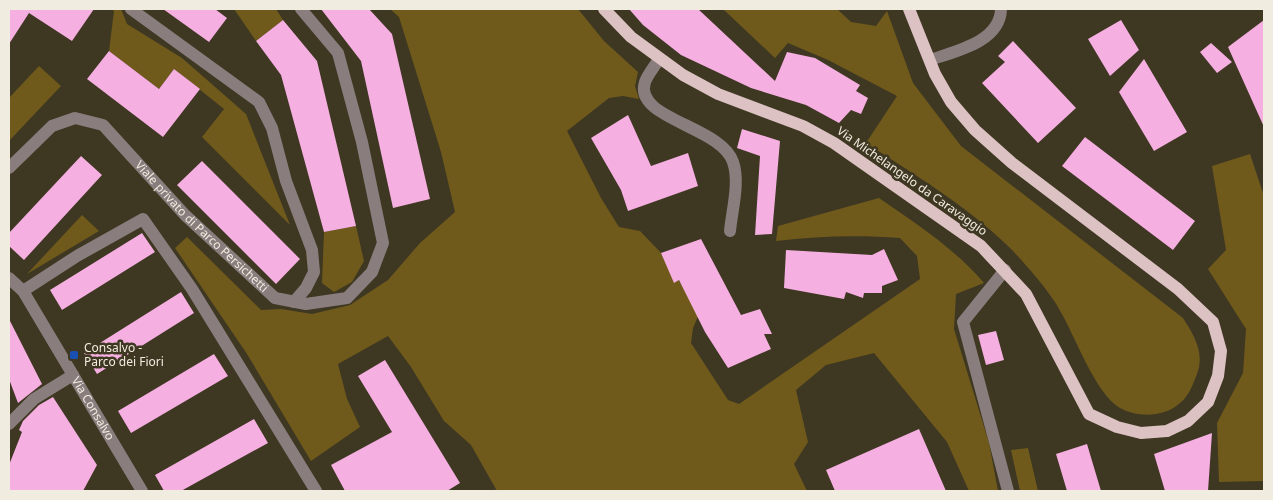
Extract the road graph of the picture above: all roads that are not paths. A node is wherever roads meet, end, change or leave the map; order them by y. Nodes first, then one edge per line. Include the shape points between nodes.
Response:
1 (131, 9) edge
2 (301, 9) edge
3 (604, 9) edge
4 (909, 9) edge
5 (1001, 9) edge
6 (659, 59) junction
7 (930, 60) junction
8 (9, 168) edge
9 (730, 231) dead end
10 (1005, 270) junction
11 (9, 278) edge
12 (23, 291) junction
13 (294, 302) junction
14 (73, 375) junction
15 (9, 424) edge
16 (142, 491) edge
17 (316, 491) edge
18 (1008, 491) edge

1 - 13 street via 259,102 272,128 286,181 312,250 314,272
2 - 13 street, Viale privato di Parco Persichetti via 338,53 384,243 372,272 347,298 306,304
3 - 6 main road, Via Michelangelo da Caravaggio via 631,37
4 - 7 main road, Via Michelangelo da Caravaggio
5 - 7 street via 1001,20 991,32 974,44
6 - 9 street via 645,83 645,94 651,106 717,140 733,161 735,174
6 - 10 main road, Via Michelangelo da Caravaggio via 718,94 803,126 834,143 981,246
7 - 10 main road, Via Michelangelo da Caravaggio via 951,102 975,130 1012,164 1178,289 1213,322 1221,351 1218,376 1208,402 1188,421 1167,431 1141,433 1117,427 1089,414 1026,294
8 - 13 street, Viale privato di Parco Persichetti via 52,126 75,118 103,125 184,215 275,298
10 - 18 street via 963,322
11 - 12 street, Via Consalvo
12 - 14 street, Via Consalvo
12 - 17 street via 143,219 192,289
14 - 15 street via 34,398
14 - 16 street, Via Consalvo

